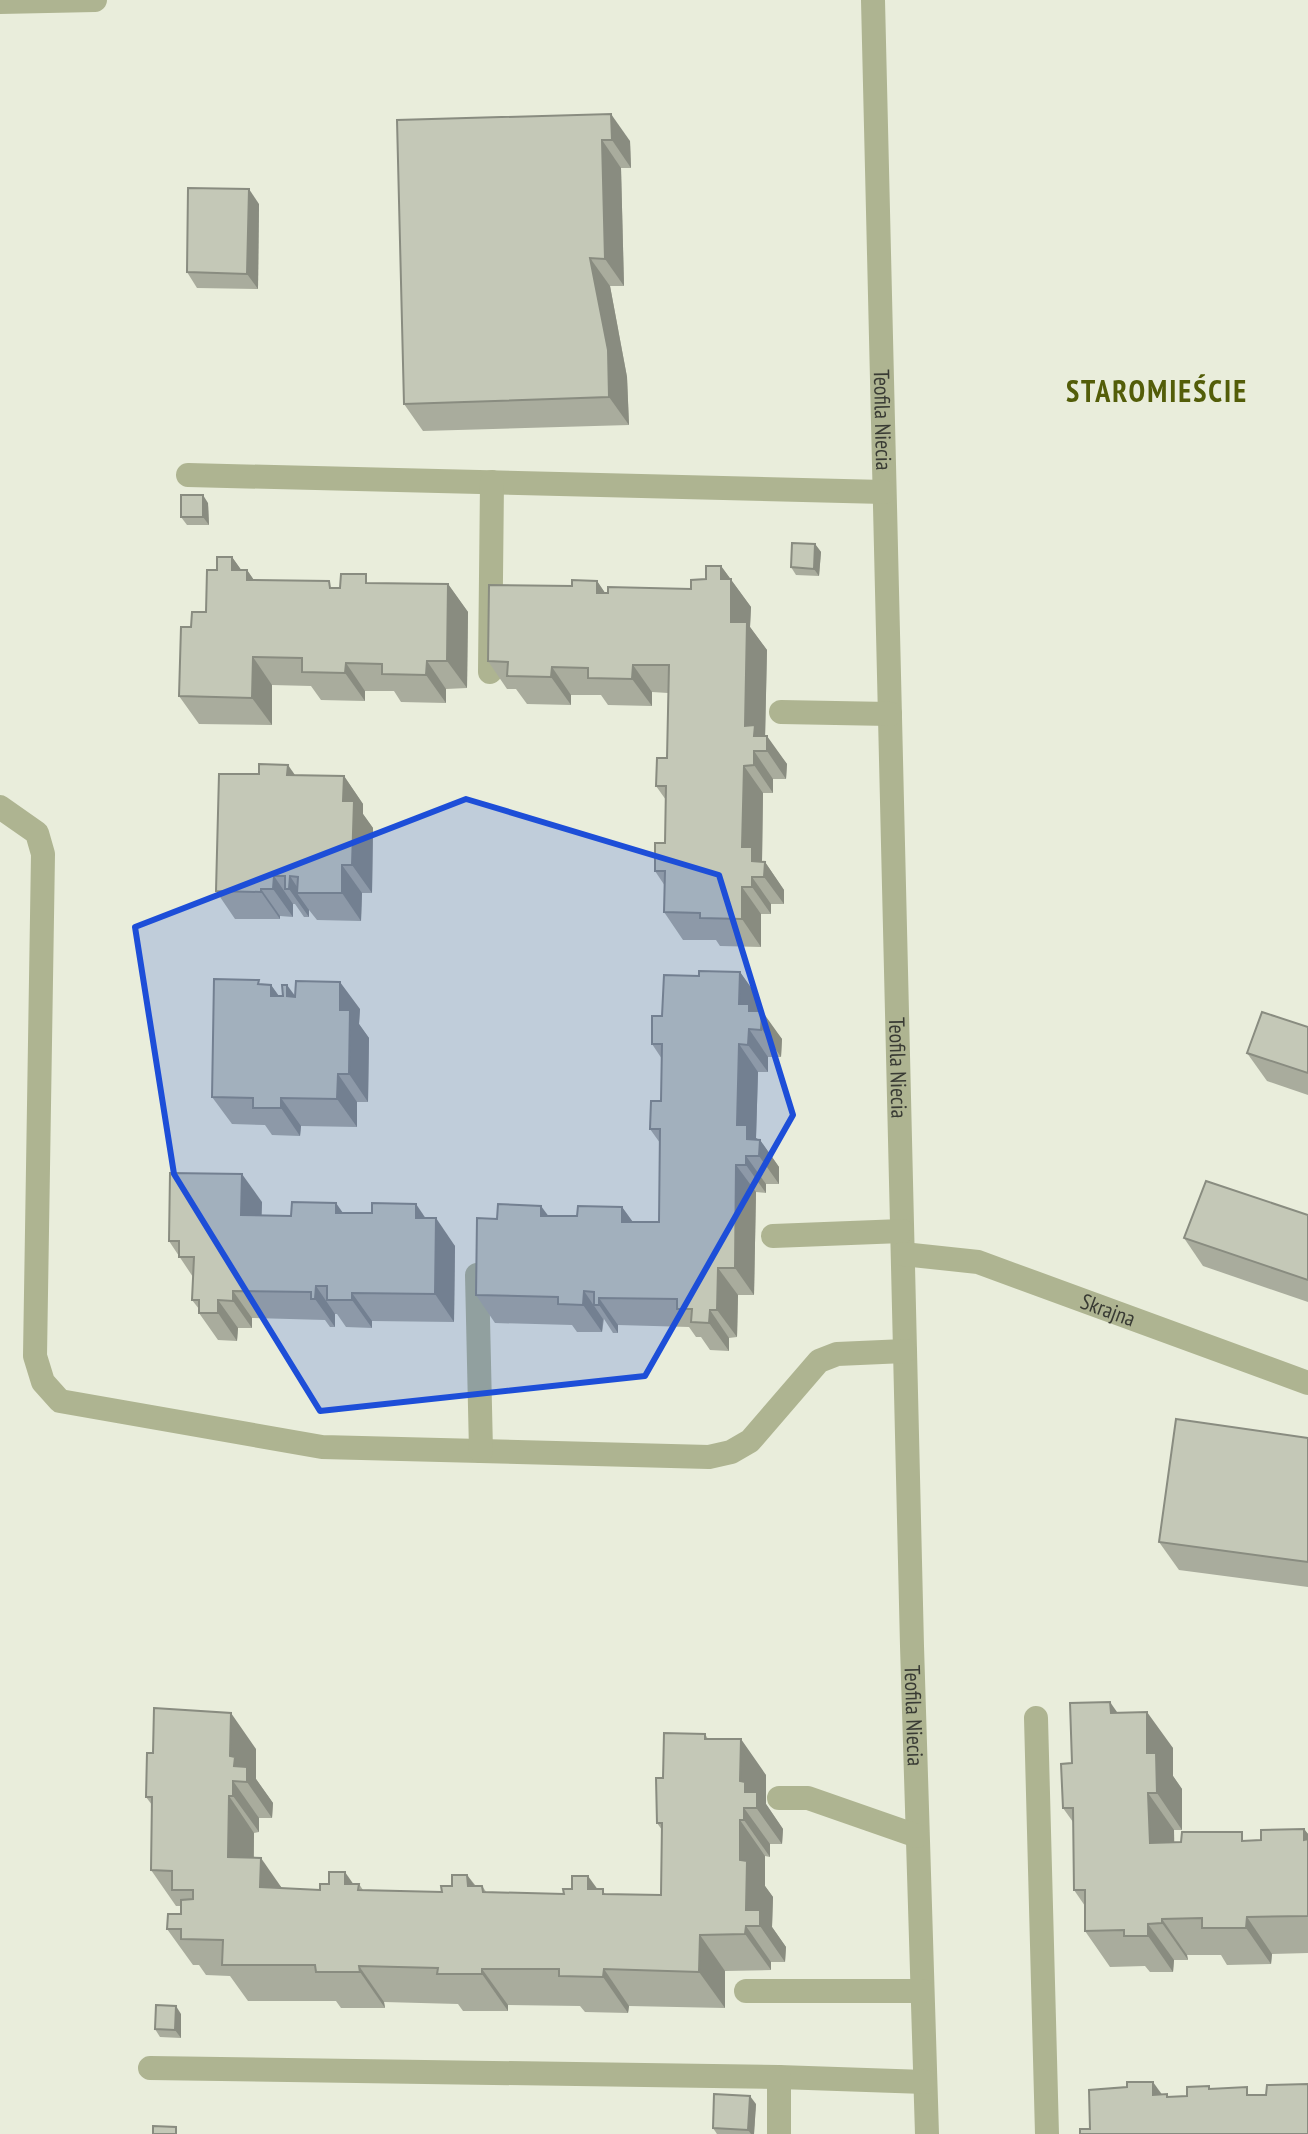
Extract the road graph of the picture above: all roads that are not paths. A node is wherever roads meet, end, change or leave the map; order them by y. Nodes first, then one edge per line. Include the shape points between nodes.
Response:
1 (37, 0) edge
2 (95, 0) edge
3 (873, 0) edge
4 (0, 2) edge
5 (188, 475) dead end
6 (492, 482) junction
7 (884, 492) junction
8 (490, 672) edge
9 (781, 712) dead end
10 (890, 714) junction
11 (0, 807) edge
12 (773, 1236) dead end
13 (902, 1242) junction
14 (477, 1275) edge
15 (905, 1351) junction
16 (1308, 1383) edge
17 (481, 1451) junction
18 (1036, 1718) dead end
19 (779, 1798) dead end
20 (917, 1836) junction
21 (746, 1991) dead end
22 (922, 1991) junction
23 (150, 2068) dead end
24 (779, 2077) junction
25 (925, 2082) junction
26 (779, 2134) edge
27 (927, 2134) edge
28 (1047, 2134) edge

1 - 2 street
1 - 4 street
3 - 7 street, Teofila Niecia
5 - 6 street
6 - 7 street
6 - 8 street
7 - 10 street, Teofila Niecia
9 - 10 street
10 - 13 street, Teofila Niecia
11 - 17 street via 37,833 43,854 35,1356 43,1382 60,1401 322,1447
12 - 13 street, Skrajna
13 - 15 street, Teofila Niecia
13 - 16 street, Skrajna via 978,1262
14 - 17 street
15 - 17 street via 837,1354 819,1361 750,1441 731,1452 709,1457
15 - 20 street, Teofila Niecia
18 - 28 street
19 - 20 street via 808,1798
20 - 22 street, Teofila Niecia
21 - 22 street
22 - 25 street, Teofila Niecia
23 - 24 street
24 - 25 street
24 - 26 street
25 - 27 street, Teofila Niecia

